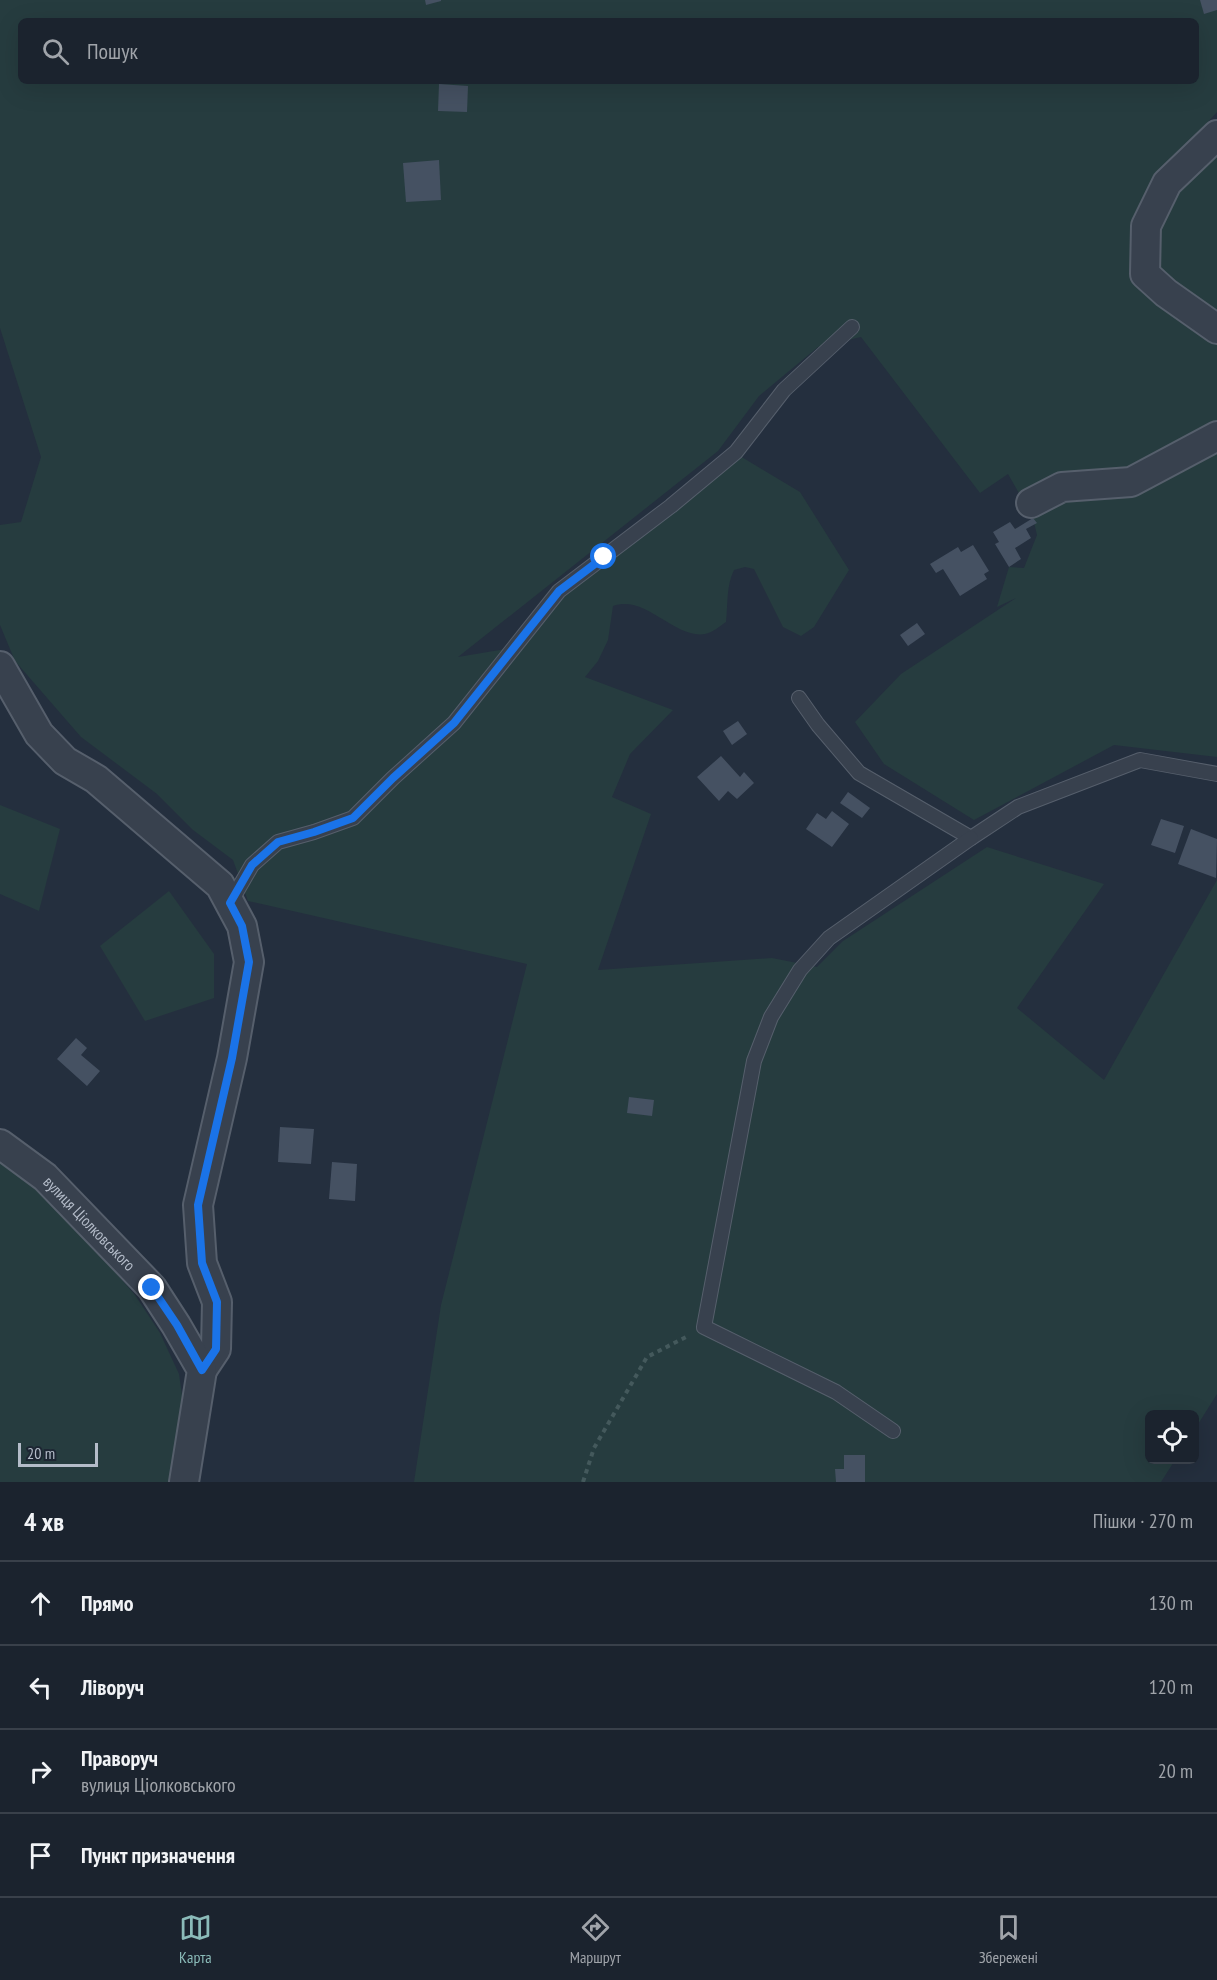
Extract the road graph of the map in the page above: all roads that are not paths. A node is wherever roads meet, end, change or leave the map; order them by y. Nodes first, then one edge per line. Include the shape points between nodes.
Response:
1 (1217, 135) edge
2 (852, 327) dead end
3 (1217, 329) edge
4 (1217, 436) edge
5 (1031, 503) dead end
6 (0, 666) edge
7 (799, 698) dead end
8 (1217, 774) edge
9 (970, 838) junction
10 (230, 903) junction
11 (0, 1144) edge
12 (202, 1370) junction
13 (893, 1431) dead end
14 (184, 1482) edge

1 - 3 street via 1167,183 1146,226 1145,274
2 - 10 lane via 784,390 736,452 559,591 454,723 353,818 278,842 252,865
4 - 5 street via 1131,482 1062,487
6 - 10 street via 39,734 65,761 96,779 220,885
7 - 9 lane via 859,773
8 - 9 lane via 1140,760 1018,807
9 - 13 lane via 829,938 800,970 771,1017 754,1061 704,1327 836,1392
10 - 12 street via 242,926 249,962 232,1058 198,1205 202,1263 217,1302 216,1349
11 - 12 street, вулиця Ціолковського via 45,1178 152,1288
12 - 14 street

